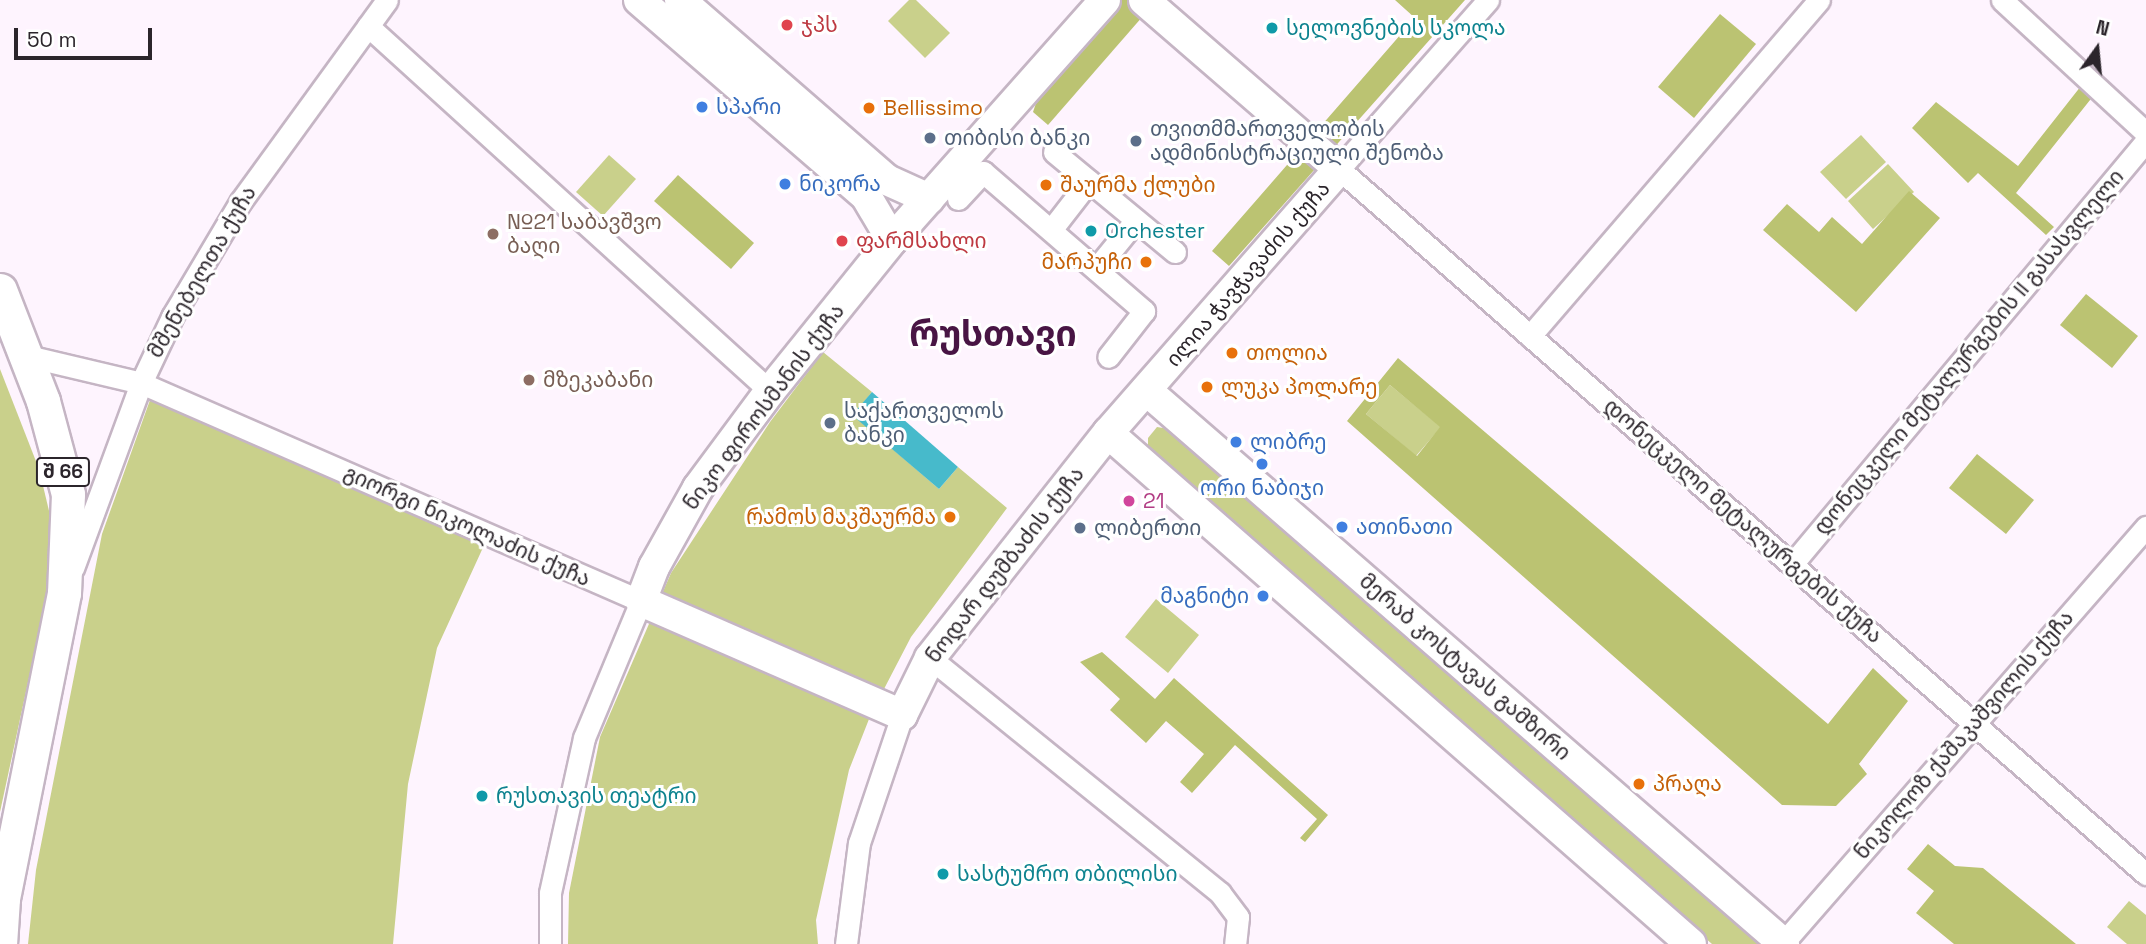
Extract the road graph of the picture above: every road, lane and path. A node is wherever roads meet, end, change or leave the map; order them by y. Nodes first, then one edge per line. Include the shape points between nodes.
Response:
1 (387, 0) edge
2 (639, 0) edge
3 (680, 0) edge
4 (1105, 0) edge
5 (1144, 0) edge
6 (1488, 0) edge
7 (1819, 0) edge
8 (2003, 0) edge
9 (368, 26) junction
10 (2146, 133) edge
11 (2146, 141) edge
12 (1054, 152) dead end
13 (1339, 169) junction
14 (1089, 181) junction
15 (943, 199) junction
16 (1136, 220) junction
17 (1051, 230) junction
18 (892, 240) junction
19 (1175, 252) dead end
20 (1097, 270) junction
21 (0, 290) edge
22 (1530, 336) junction
23 (27, 356) junction
24 (1108, 357) dead end
25 (141, 383) junction
26 (1146, 390) junction
27 (770, 391) junction
28 (1108, 433) junction
29 (2146, 527) edge
30 (1793, 563) junction
31 (64, 593) junction
32 (641, 601) junction
33 (930, 658) junction
34 (902, 715) junction
35 (1976, 722) junction
36 (2146, 874) edge
37 (1, 902) edge
38 (0, 944) edge
39 (550, 944) edge
40 (846, 944) edge
41 (1235, 944) edge
42 (1691, 944) edge
43 (1783, 944) edge

1 - 9 street, მშენებელთა ქუჩა
2 - 18 street via 866,196
3 - 15 street via 887,180
4 - 15 street, ნიკო ფიროსმანის ქუჩა
5 - 13 street
6 - 13 street, ილია ჭავჭავაძის ქუჩა
7 - 22 street
8 - 10 street
9 - 25 street, მშენებელთა ქუჩა via 240,201 172,317
9 - 27 street
11 - 30 street, დონეცკელი მეტალურგების II გასასვლელი
12 - 14 street
13 - 22 street, დონეცკელი მეტალურგების ქუჩა
13 - 26 street, ილია ჭავჭავაძის ქუჩა
14 - 16 street
14 - 17 street
15 - 17 street via 983,172
15 - 18 street, ნიკო ფიროსმანის ქუჩა
16 - 19 street
16 - 20 street
17 - 20 street
18 - 27 street, ნიკო ფიროსმანის ქუჩა
20 - 24 street via 1144,311
21 - 23 main road, შ 66
22 - 30 street, დონეცკელი მეტალურგების ქუჩა
23 - 25 street, გიორგი ნიკოლაძის ქუჩა
23 - 31 main road, შ 66 via 68,494
25 - 31 street, მშენებელთა ქუჩა
25 - 32 street, გიორგი ნიკოლაძის ქუჩა
26 - 28 street, ილია ჭავჭავაძის ქუჩა
26 - 43 street, მერაბ კოსტავას გამზირი
27 - 32 street, ნიკო ფიროსმანის ქუჩა via 698,488 654,567
28 - 33 street, ნოდარ დუმბაძის ქუჩა
28 - 42 street
29 - 35 street, ნიკოლოზ ქაშაკაშვილის ქუჩა
30 - 35 street, დონეცკელი მეტალურგების ქუჩა
31 - 37 main road, მშენებელთა ქუჩა / შ 66
32 - 34 street, გიორგი ნიკოლაძის ქუჩა
32 - 39 street, ნიკო ფიროსმანის ქუჩა via 584,738 550,893
33 - 34 street, ნოდარ დუმბაძის ქუჩა
33 - 41 street via 1220,893 1238,918
34 - 40 street, ნოდარ დუმბაძის ქუჩა via 859,843
35 - 36 street, დონეცკელი მეტალურგების ქუჩა
35 - 43 street, ნიკოლოზ ქაშაკაშვილის ქუჩა
37 - 38 main road, მშენებელთა ქუჩა / შ 66

